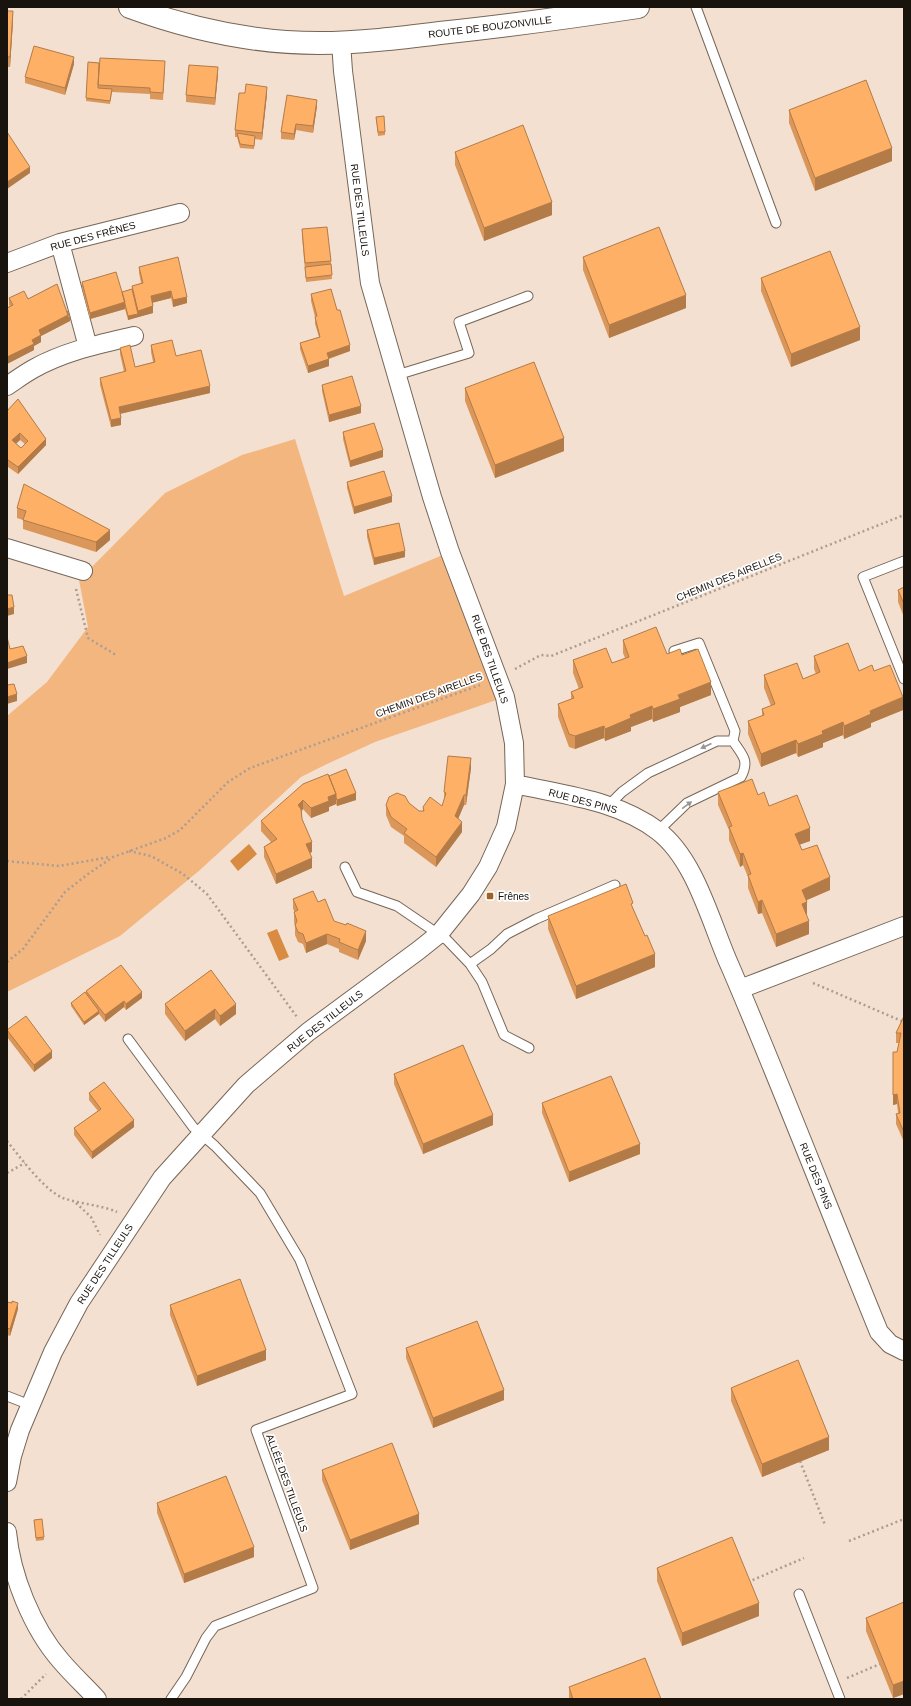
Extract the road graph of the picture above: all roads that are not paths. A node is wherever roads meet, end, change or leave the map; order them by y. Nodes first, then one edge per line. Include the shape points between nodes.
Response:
1 (130, 7) edge
2 (638, 7) edge
3 (696, 7) edge
4 (341, 42) junction
5 (180, 213) dead end
6 (776, 223) dead end
7 (60, 243) junction
8 (7, 263) edge
9 (528, 296) dead end
10 (134, 336) dead end
11 (88, 347) junction
12 (397, 375) junction
13 (7, 386) edge
14 (7, 548) edge
15 (904, 561) edge
16 (77, 569) road end
17 (674, 651) edge
18 (904, 679) edge
19 (733, 741) junction
20 (515, 784) junction
21 (609, 805) junction
22 (658, 831) junction
23 (345, 867) dead end
24 (615, 885) dead end
25 (904, 926) edge
26 (439, 934) junction
27 (470, 964) junction
28 (740, 989) junction
29 (128, 1039) dead end
30 (529, 1048) dead end
31 (202, 1135) junction
32 (904, 1350) edge
33 (7, 1396) edge
34 (30, 1405) junction
35 (7, 1482) edge
36 (7, 1532) edge
37 (799, 1594) dead end
38 (97, 1699) edge
39 (171, 1699) edge
40 (840, 1699) edge

1 - 4 main road, ROUTE DE BOUZONVILLE via 195,27 247,38
2 - 4 main road, ROUTE DE BOUZONVILLE via 475,30
3 - 6 lane
4 - 12 street, RUE DES TILLEULS via 370,283
5 - 7 street, RUE DES FRÊNES
7 - 8 street, RUE DES FRÊNES
7 - 11 street
9 - 12 lane via 459,322 469,353
10 - 11 street
11 - 13 street via 33,369
12 - 20 street, RUE DES TILLEULS via 450,552 505,697 514,743
14 - 16 street
15 - 18 lane via 864,577
17 - 19 lane via 699,643 735,731
19 -> 21 lane via 717,741 648,773
22 -> 19 lane via 687,803 741,777 746,768 745,758
20 - 21 street, RUE DES PINS
20 - 26 street, RUE DES TILLEULS via 506,827 488,867 471,894
21 - 22 street, RUE DES PINS
22 - 28 street, RUE DES PINS via 676,849 691,871
23 - 26 lane via 357,892 397,906
24 - 27 lane via 507,934
25 - 28 street
26 - 27 lane
26 - 31 street, RUE DES TILLEULS via 308,1032 246,1084
27 - 30 lane via 482,982 504,1035
28 - 32 street, RUE DES PINS via 879,1332 890,1344
29 - 31 lane via 193,1127
31 - 34 street, RUE DES TILLEULS via 162,1178 79,1303 52,1352
31 - 39 lane, ALLÉE DES TILLEULS via 260,1193 300,1260 352,1394 256,1430 314,1588 215,1626 206,1638 186,1678
33 - 34 lane
34 - 35 street, RUE DES TILLEULS via 12,1456
36 - 38 street via 8,1547 22,1595 38,1628 60,1660
37 - 40 lane

